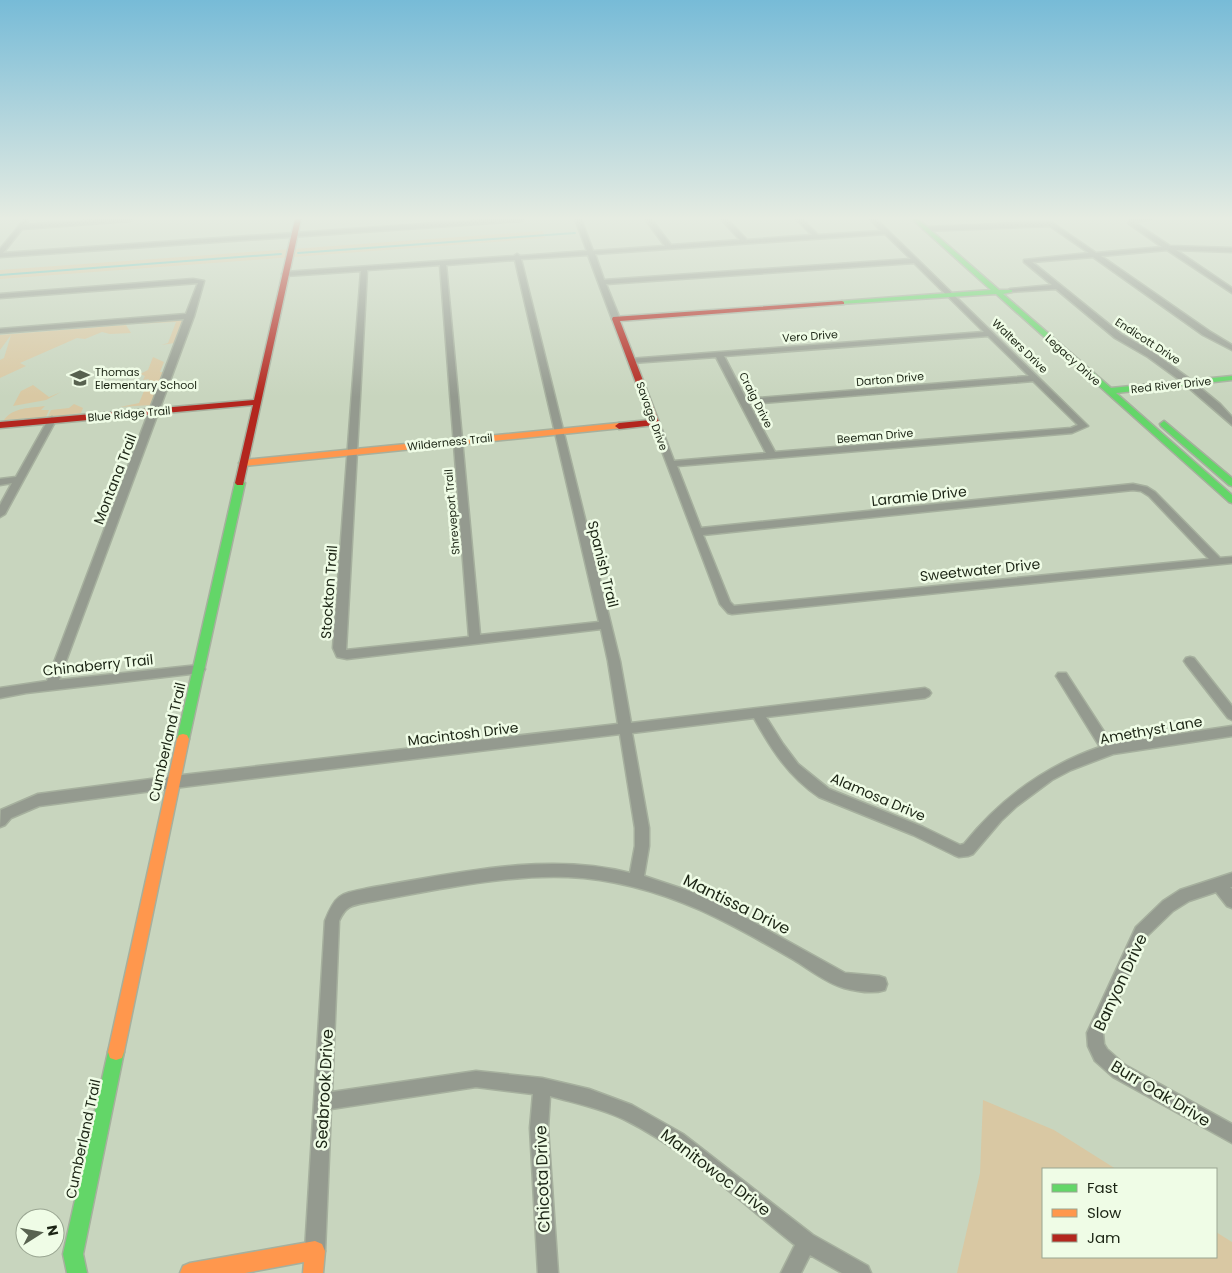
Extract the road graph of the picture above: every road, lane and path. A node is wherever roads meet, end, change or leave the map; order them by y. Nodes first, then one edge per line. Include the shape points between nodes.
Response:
1 (284, 278) edge
2 (363, 278) edge
3 (444, 278) edge
4 (522, 278) edge
5 (601, 278) edge
6 (656, 278) edge
7 (934, 278) edge
8 (983, 278) edge
9 (996, 278) edge
10 (1047, 278) edge
11 (1129, 278) edge
12 (1214, 278) edge
13 (602, 282) junction
14 (1057, 287) junction
15 (1010, 291) junction
16 (1232, 291) edge
17 (997, 292) junction
18 (952, 295) junction
19 (0, 296) edge
20 (190, 316) junction
21 (616, 319) junction
22 (0, 332) edge
23 (990, 334) junction
24 (1232, 348) edge
25 (719, 354) junction
26 (632, 361) junction
27 (1036, 378) junction
28 (1232, 378) edge
29 (1188, 382) junction
30 (1123, 390) junction
31 (1109, 391) junction
32 (258, 402) junction
33 (745, 402) junction
34 (156, 411) junction
35 (52, 420) junction
36 (655, 422) junction
37 (1232, 422) edge
38 (0, 425) edge
39 (1082, 428) joint
40 (558, 432) junction
41 (458, 441) junction
42 (353, 452) junction
43 (772, 456) junction
44 (244, 463) junction
45 (670, 464) junction
46 (18, 480) junction
47 (0, 482) edge
48 (1232, 483) edge
49 (1232, 500) edge
50 (0, 514) edge
51 (697, 532) junction
52 (1232, 560) edge
53 (1217, 561) junction
54 (732, 610) joint
55 (604, 625) junction
56 (475, 640) junction
57 (1190, 661) dead end
58 (199, 669) junction
59 (1062, 676) dead end
60 (51, 685) junction
61 (0, 693) edge
62 (925, 693) dead end
63 (758, 714) junction
64 (1232, 715) edge
65 (625, 730) junction
66 (1232, 731) edge
67 (1109, 750) junction
68 (174, 782) junction
69 (3, 818) edge
70 (959, 851) joint
71 (636, 880) junction
72 (1226, 882) edge
73 (1232, 901) edge
74 (338, 906) joint
75 (879, 984) dead end
76 (1096, 1046) joint
77 (542, 1086) junction
78 (323, 1102) junction
79 (1232, 1134) edge
80 (806, 1242) junction
81 (315, 1251) junction
82 (77, 1273) edge
83 (190, 1273) edge
84 (314, 1273) edge
85 (548, 1273) edge
86 (791, 1273) edge
87 (861, 1273) edge

1 - 32 street, Cumberland Trail
2 - 42 street, Stockton Trail
3 - 41 street, Shreveport Trail
4 - 40 street, Spanish Trail
5 - 13 street, Savage Drive
6 - 13 street
7 - 18 street, Walters Drive
8 - 17 street, Legacy Drive
9 - 15 street, Legacy Drive
10 - 14 street, Endicott Drive
11 - 24 street
12 - 16 street
13 - 21 street, Savage Drive
14 - 15 street
14 - 29 street, Endicott Drive via 1118,336
15 - 17 street
15 - 30 street, Legacy Drive
17 - 18 street
17 - 31 street, Legacy Drive
18 - 21 street
18 - 23 street, Walters Drive
19 - 20 street, Montana Trail via 201,282
20 - 22 street
20 - 34 street, Montana Trail
21 - 26 street, Savage Drive
23 - 25 street, Vero Drive
23 - 27 street, Walters Drive
25 - 26 street, Vero Drive
25 - 33 street, Craig Drive
26 - 36 street, Savage Drive
27 - 33 street, Darton Drive
27 - 39 street, Walters Drive via 1082,424
28 - 29 street, Red River Drive
29 - 30 street, Red River Drive
29 - 37 street, Endicott Drive
30 - 31 street, Red River Drive
30 - 48 street, Legacy Drive
31 - 49 street, Legacy Drive
32 - 34 street, Blue Ridge Trail
32 - 44 street, Cumberland Trail
33 - 43 street, Craig Drive
34 - 35 street, Blue Ridge Trail
34 - 60 street, Montana Trail
35 - 38 street, Blue Ridge Trail
35 - 46 street
36 - 40 street, Wilderness Trail
36 - 45 street, Savage Drive
39 - 43 street, Beeman Drive
40 - 41 street, Wilderness Trail
40 - 55 street, Spanish Trail
41 - 42 street, Wilderness Trail
41 - 56 street, Shreveport Trail
42 - 44 street, Wilderness Trail
42 - 56 street, Stockton Trail via 341,654
43 - 45 street, Beeman Drive
44 - 58 street, Cumberland Trail
45 - 51 street, Savage Drive
46 - 47 street
46 - 50 street
51 - 53 street, Laramie Drive via 1133,487 1152,494
51 - 54 street, Savage Drive via 725,604
52 - 53 street, Sweetwater Drive
53 - 54 street, Sweetwater Drive
55 - 56 street, Stockton Trail
55 - 65 street, Spanish Trail via 614,661
57 - 64 street
58 - 60 street, Chinaberry Trail
58 - 68 street, Cumberland Trail
59 - 67 street
60 - 61 street, Chinaberry Trail
62 - 63 street, Macintosh Drive
63 - 65 street, Macintosh Drive
63 - 70 street, Alamosa Drive via 788,764 810,785
65 - 68 street, Macintosh Drive
65 - 71 street, Spanish Trail via 642,828
66 - 67 street, Amethyst Lane
67 - 70 street, Amethyst Lane via 1074,762 1042,779 1002,809 968,850
68 - 69 street, Macintosh Drive via 38,800
68 - 82 street, Cumberland Trail via 73,1254
71 - 74 street, Mantissa Drive via 588,872 536,871 472,878 357,898
71 - 75 street, Mantissa Drive via 713,908 844,980
72 - 73 street
72 - 76 street, Banyon Drive via 1185,895 1168,906 1141,932 1095,1033
74 - 78 street, Seabrook Drive via 332,921
76 - 79 street, Burr Oak Drive via 1119,1071
77 - 78 street, Manitowoc Drive via 476,1079
77 - 80 street, Manitowoc Drive via 589,1098 652,1124 677,1140
77 - 85 street, Chicota Drive via 539,1128
78 - 81 street, Seabrook Drive
80 - 86 street
80 - 87 street, Manitowoc Drive
81 - 83 street
81 - 84 street, Seabrook Drive

